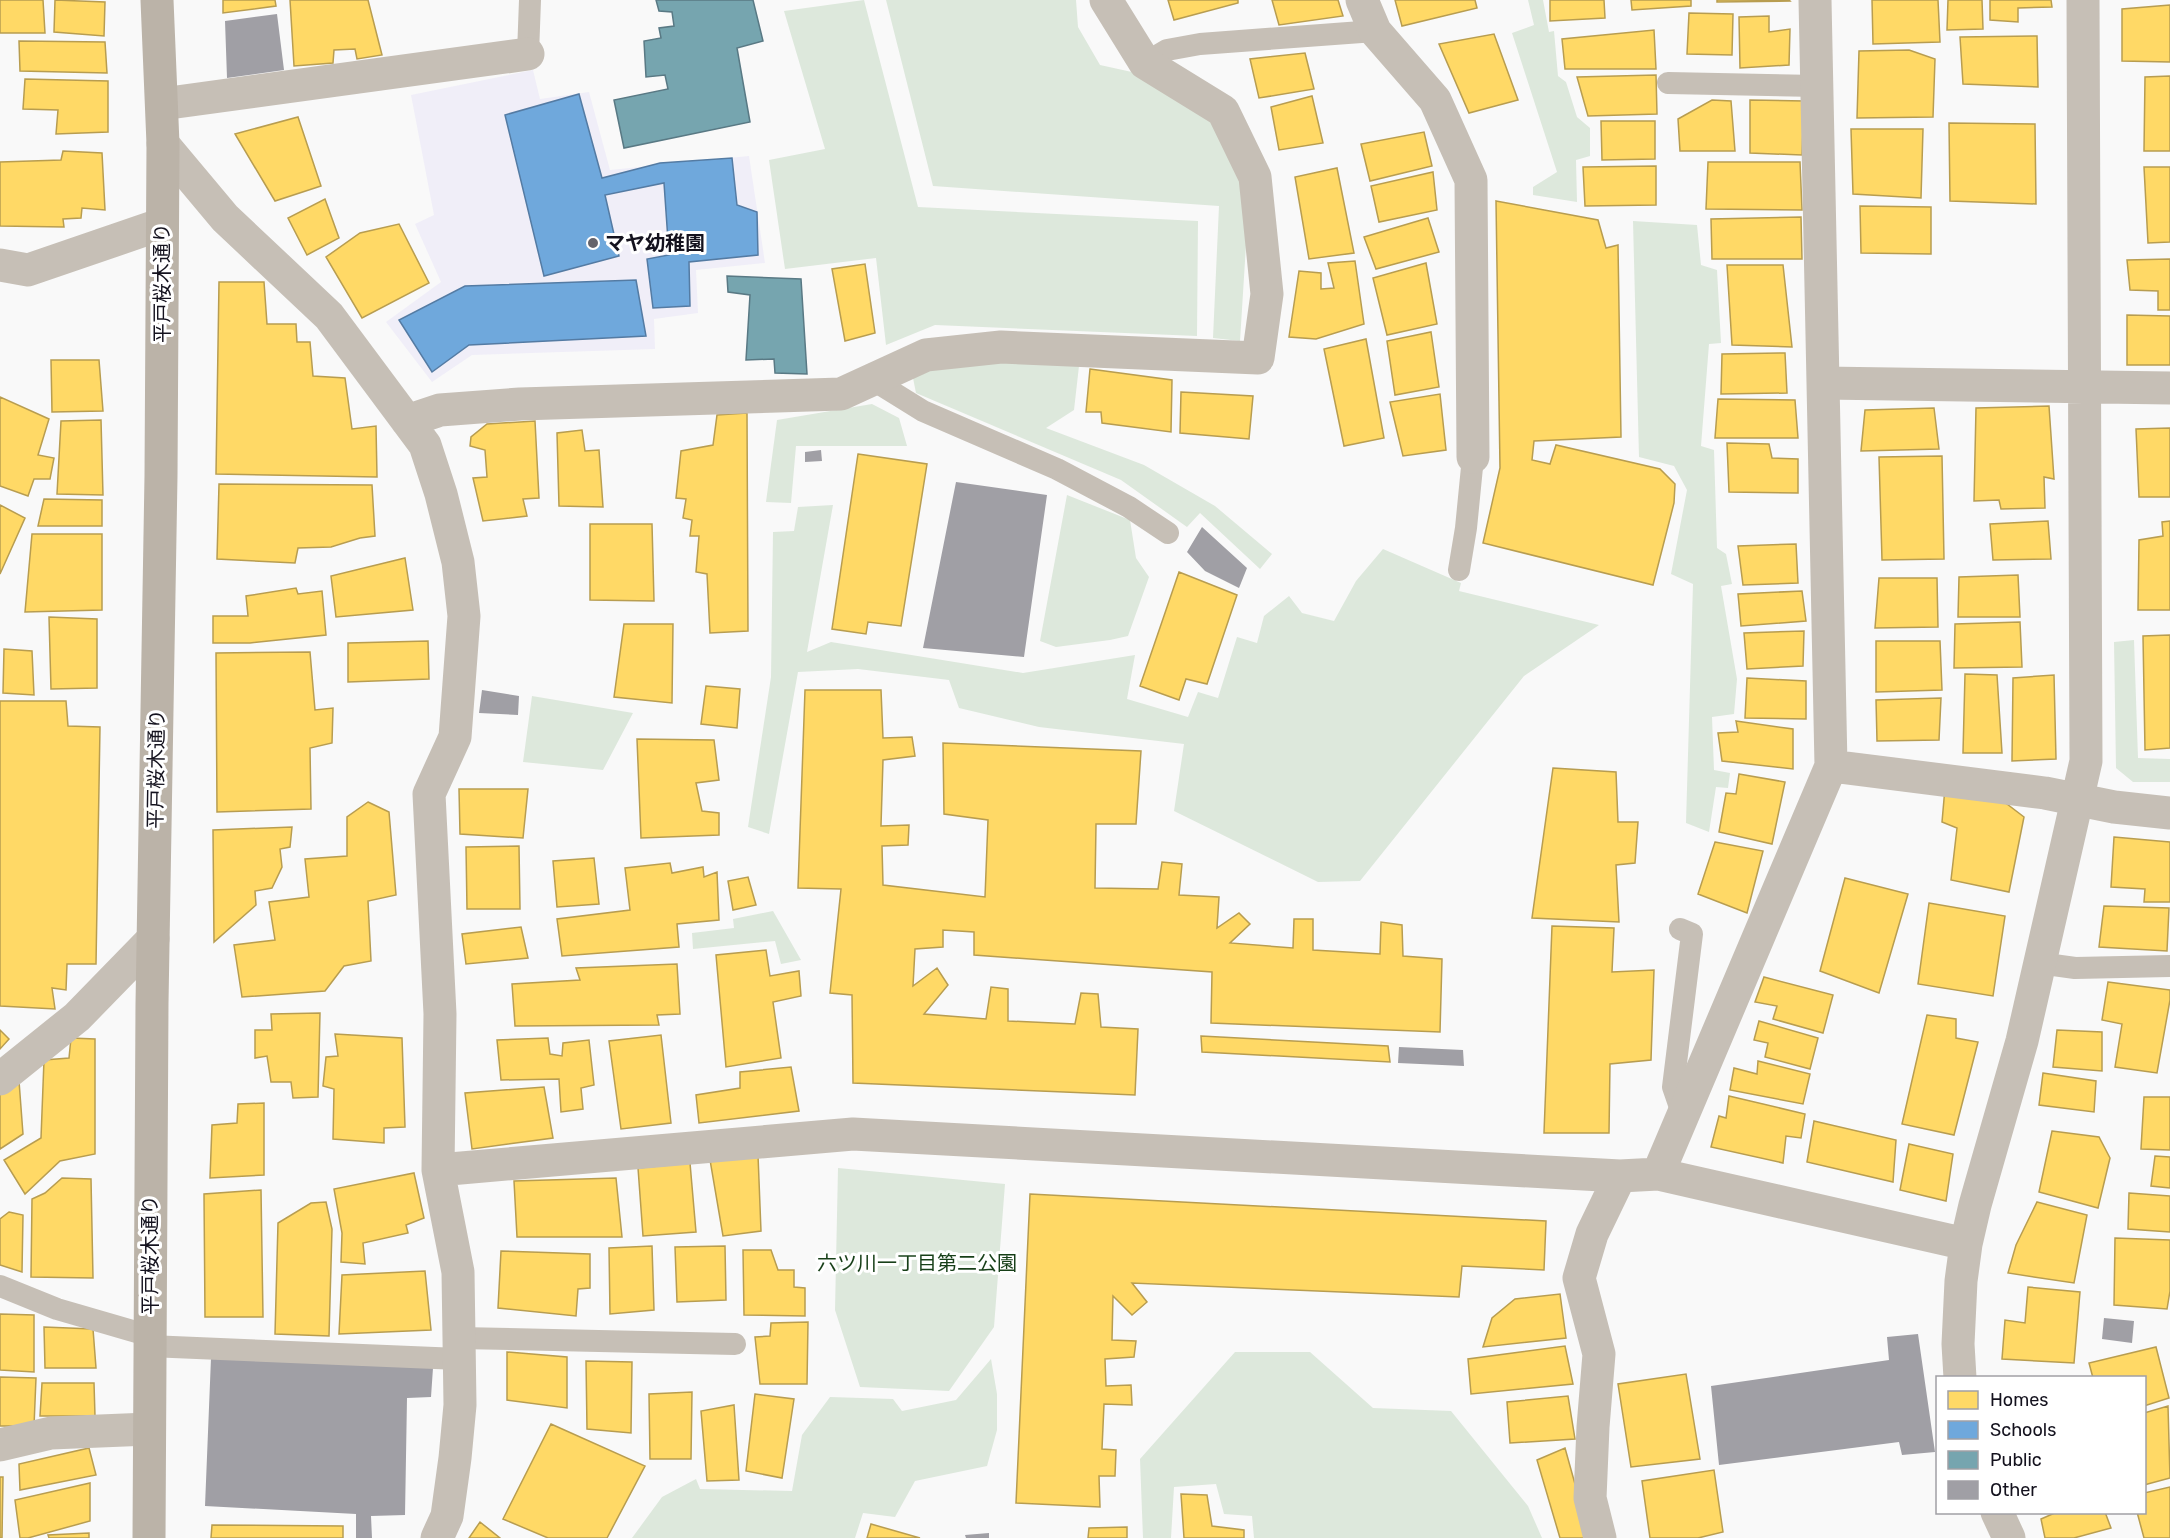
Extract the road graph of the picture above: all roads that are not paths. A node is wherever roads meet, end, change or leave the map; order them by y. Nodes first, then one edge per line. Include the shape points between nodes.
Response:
1 (157, 0) edge
2 (530, 0) edge
3 (1106, 0) edge
4 (1362, 0) edge
5 (1815, 0) edge
6 (2083, 0) edge
7 (1375, 31) junction
8 (528, 54) joint
9 (1145, 63) junction
10 (1668, 83) dead end
11 (1817, 86) junction
12 (162, 104) junction
13 (163, 144) junction
14 (162, 224) junction
15 (0, 266) edge
16 (873, 380) junction
17 (1823, 383) junction
18 (2085, 388) junction
19 (2170, 388) edge
20 (407, 421) junction
21 (1473, 457) joint
22 (1168, 533) dead end
23 (1459, 570) dead end
24 (1831, 766) junction
25 (2079, 801) junction
26 (2170, 813) edge
27 (1680, 929) dead end
28 (153, 939) junction
29 (2039, 963) junction
30 (2170, 966) edge
31 (0, 1079) edge
32 (1683, 1116) junction
33 (438, 1170) junction
34 (1658, 1174) junction
35 (1620, 1176) junction
36 (1966, 1244) junction
37 (2, 1289) edge
38 (150, 1341) junction
39 (735, 1344) dead end
40 (459, 1348) junction
41 (1960, 1376) edge
42 (149, 1429) junction
43 (0, 1445) edge
44 (1998, 1514) edge
45 (149, 1538) edge
46 (437, 1538) edge
47 (1600, 1538) edge
48 (2009, 1538) edge

1 - 12 main road, 平戸桜木通り
2 - 8 lane
3 - 9 street
4 - 7 street
5 - 11 street
6 - 18 street
7 - 9 lane via 1200,44 1167,50
7 - 21 street via 1435,100 1471,180
8 - 12 street
9 - 16 street via 1223,111 1255,177 1267,294 1258,358 1001,347 926,355
10 - 11 lane
11 - 17 street
12 - 13 main road, 平戸桜木通り
13 - 14 main road, 平戸桜木通り
13 - 20 street via 225,218 329,316
14 - 15 street via 28,270
14 - 28 main road, 平戸桜木通り
16 - 20 street via 841,394 520,404 440,410
16 - 22 lane via 923,411 1057,469 1129,507
17 - 18 street
17 - 24 street
18 - 19 street
18 - 25 street via 2086,761
20 - 33 street via 425,445 441,494 458,562 464,616 455,737 429,794 440,1014
21 - 23 lane
24 - 25 street via 2045,793
24 - 32 street
25 - 26 street
25 - 29 street
27 - 32 lane via 1692,934 1673,1087
28 - 31 street via 77,1017
28 - 38 main road, 平戸桜木通り
29 - 30 lane via 2075,968
29 - 36 street via 2022,1041
32 - 34 street
33 - 35 street via 852,1134
33 - 40 street via 458,1272
34 - 35 street
34 - 36 street
35 - 47 street via 1592,1234 1579,1278 1599,1354 1590,1498
36 - 41 street via 1958,1344
37 - 38 lane
38 - 40 lane
38 - 42 main road, 平戸桜木通り
39 - 40 lane
40 - 46 street via 460,1405 455,1458 447,1516
42 - 43 street via 51,1433
42 - 45 main road, 平戸桜木通り
44 - 48 street

